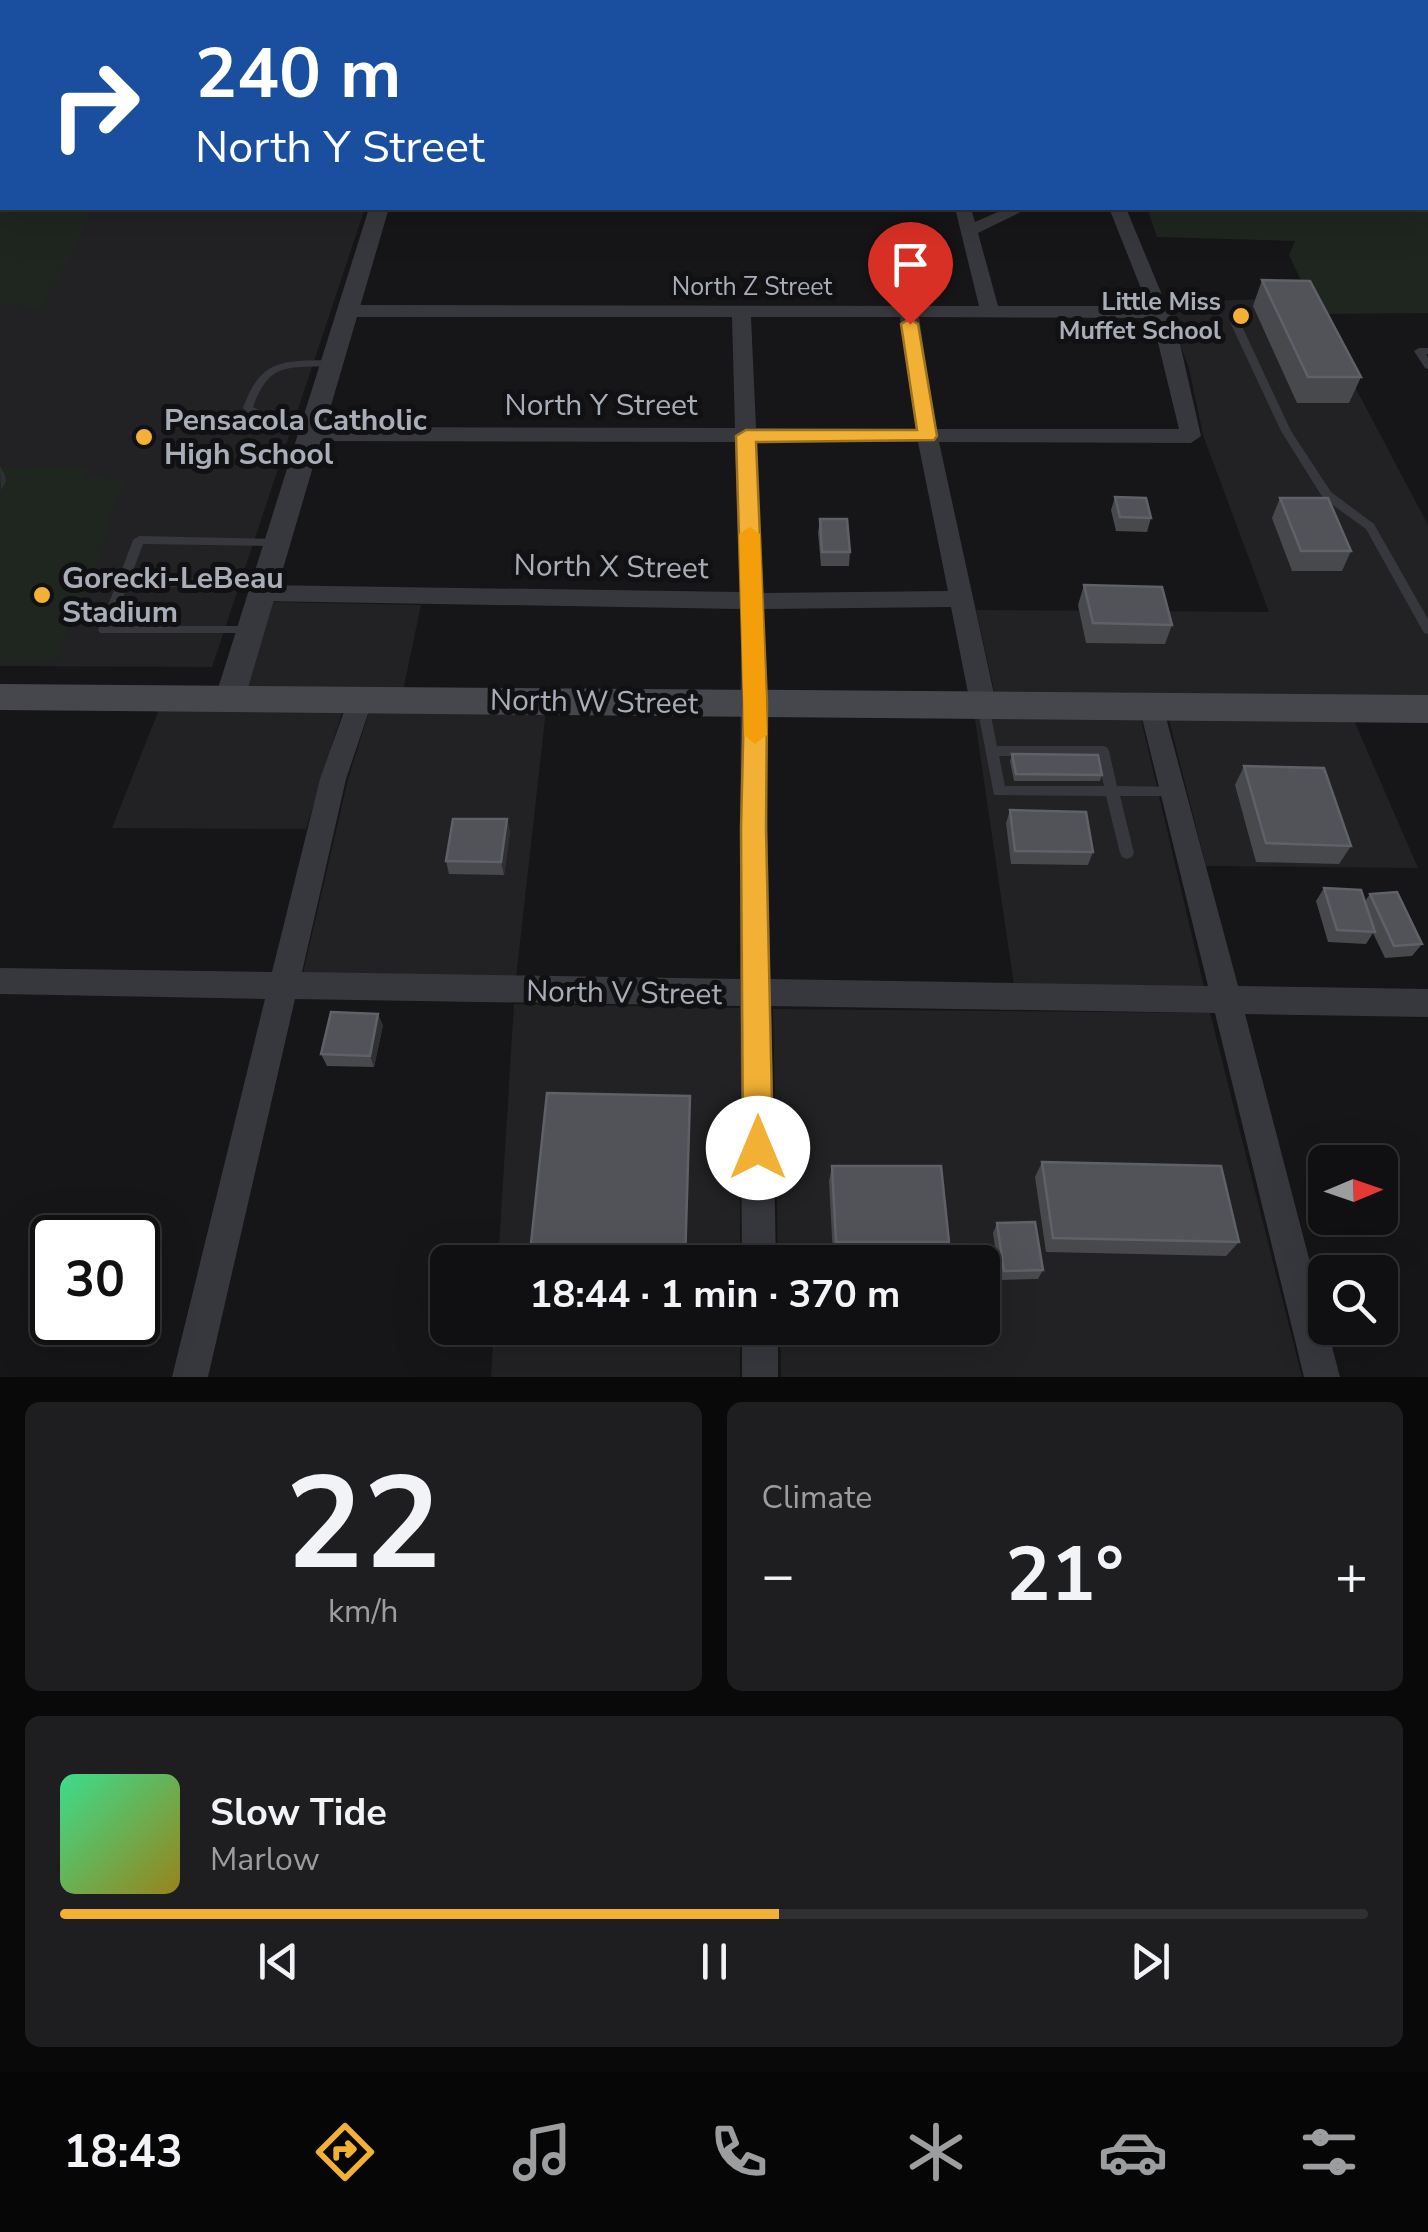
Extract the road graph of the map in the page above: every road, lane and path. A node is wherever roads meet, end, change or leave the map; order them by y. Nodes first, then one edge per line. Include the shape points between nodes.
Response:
1 (378, 210) edge
2 (964, 210) edge
3 (1016, 210) edge
4 (1119, 210) edge
5 (969, 232) junction
6 (346, 311) junction
7 (741, 312) junction
8 (909, 312) junction
9 (990, 312) junction
10 (1158, 312) junction
11 (1235, 322) dead end
12 (1428, 351) edge
13 (331, 363) junction
14 (1428, 366) edge
15 (311, 429) junction
16 (746, 436) junction
17 (928, 436) junction
18 (276, 542) junction
19 (120, 583) junction
20 (261, 588) junction
21 (961, 599) junction
22 (752, 601) junction
23 (249, 630) junction
24 (1428, 630) edge
25 (0, 697) edge
26 (230, 698) junction
27 (360, 700) junction
28 (756, 703) junction
29 (983, 703) junction
30 (1152, 706) junction
31 (1428, 710) edge
32 (992, 752) junction
33 (1112, 791) junction
34 (1172, 791) junction
35 (1127, 853) dead end
36 (0, 982) edge
37 (283, 986) junction
38 (756, 996) junction
39 (1224, 1000) junction
40 (1428, 1003) edge
41 (759, 1245) edge
42 (760, 1345) edge
43 (190, 1377) edge
44 (760, 1377) edge
45 (1322, 1377) edge

1 - 6 street
2 - 5 street
3 - 5 street
4 - 10 street
5 - 9 street
6 - 7 street, North Z Street
6 - 13 street
7 - 8 street, North Z Street
7 - 16 street
8 - 9 street, North Z Street
8 - 17 street
9 - 10 street, North Z Street
10 - 17 street, North Y Street via 1178,367 1191,436
11 - 24 lane via 1286,431 1328,495 1370,526
12 - 14 lane via 1419,351
13 - 15 street
13 - 15 lane via 295,364 264,373 254,385 248,408 256,416
15 - 16 street, North Y Street
15 - 18 street
16 - 17 street, North Y Street
16 - 22 street
17 - 21 street
18 - 19 lane via 139,540
18 - 20 street
19 - 20 lane
19 - 23 lane via 104,630
20 - 22 street, North X Street
20 - 23 street
21 - 22 street, North X Street
21 - 29 street
22 - 28 street
23 - 26 street
25 - 26 main road, North W Street
26 - 27 main road, North W Street
27 - 28 main road, North W Street
27 - 37 street via 333,778
28 - 29 main road, North W Street
28 - 38 street
29 - 30 main road, North W Street
29 - 32 lane
30 - 31 main road, North W Street
30 - 34 street
32 - 33 lane via 1102,751
32 - 33 lane via 999,791
33 - 34 lane
33 - 35 lane
34 - 39 street
36 - 37 street, North V Street
37 - 38 street, North V Street
37 - 43 street
38 - 39 street, North V Street
38 - 41 street
39 - 40 street, North V Street
39 - 45 street
42 - 44 street

